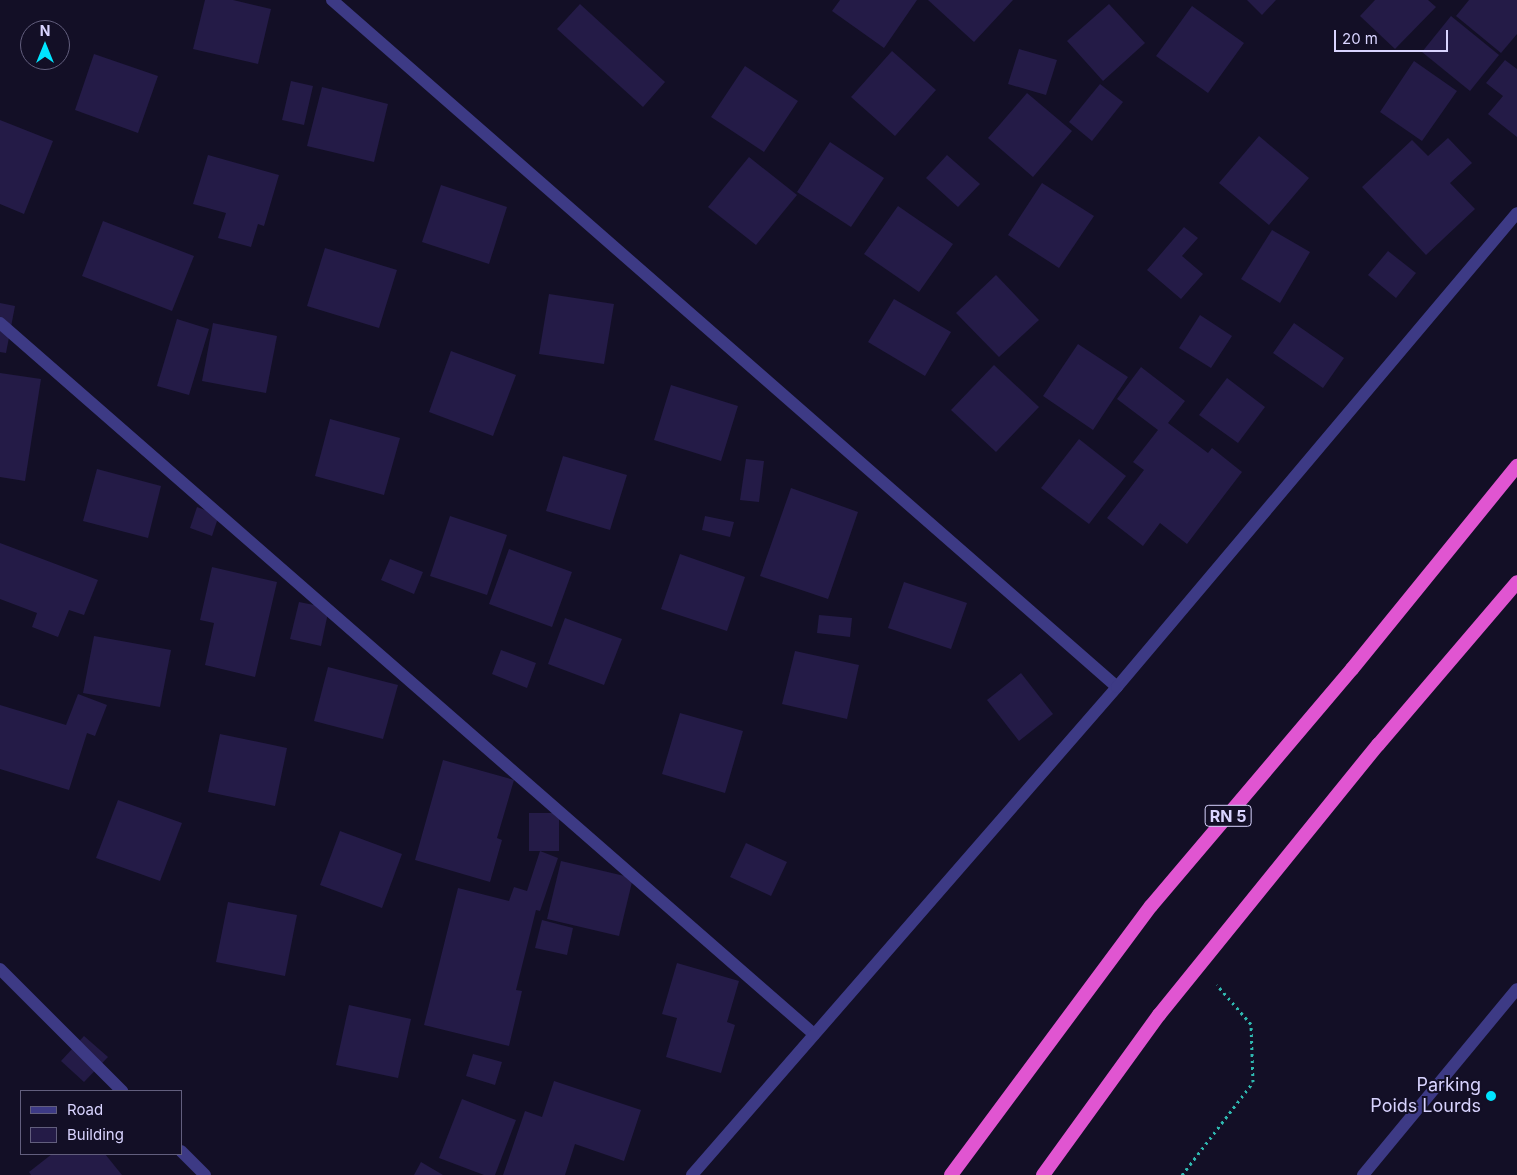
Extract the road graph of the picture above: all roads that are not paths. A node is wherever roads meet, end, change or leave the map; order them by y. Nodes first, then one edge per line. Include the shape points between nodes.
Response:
1 (332, 0) edge
2 (1517, 213) edge
3 (0, 323) edge
4 (1517, 466) edge
5 (1517, 582) edge
6 (1117, 687) junction
7 (0, 968) edge
8 (1517, 989) edge
9 (814, 1034) junction
10 (121, 1090) edge
11 (182, 1152) edge
12 (205, 1175) edge
13 (692, 1175) edge
14 (951, 1175) edge
15 (1043, 1175) edge
16 (1363, 1175) edge

1 - 6 street
2 - 6 street
3 - 9 street
4 - 14 highway, RN 5 via 1352,669 1151,906
5 - 15 highway via 1378,745 1199,965
6 - 9 street
7 - 10 street
8 - 16 street
9 - 13 street
11 - 12 street

